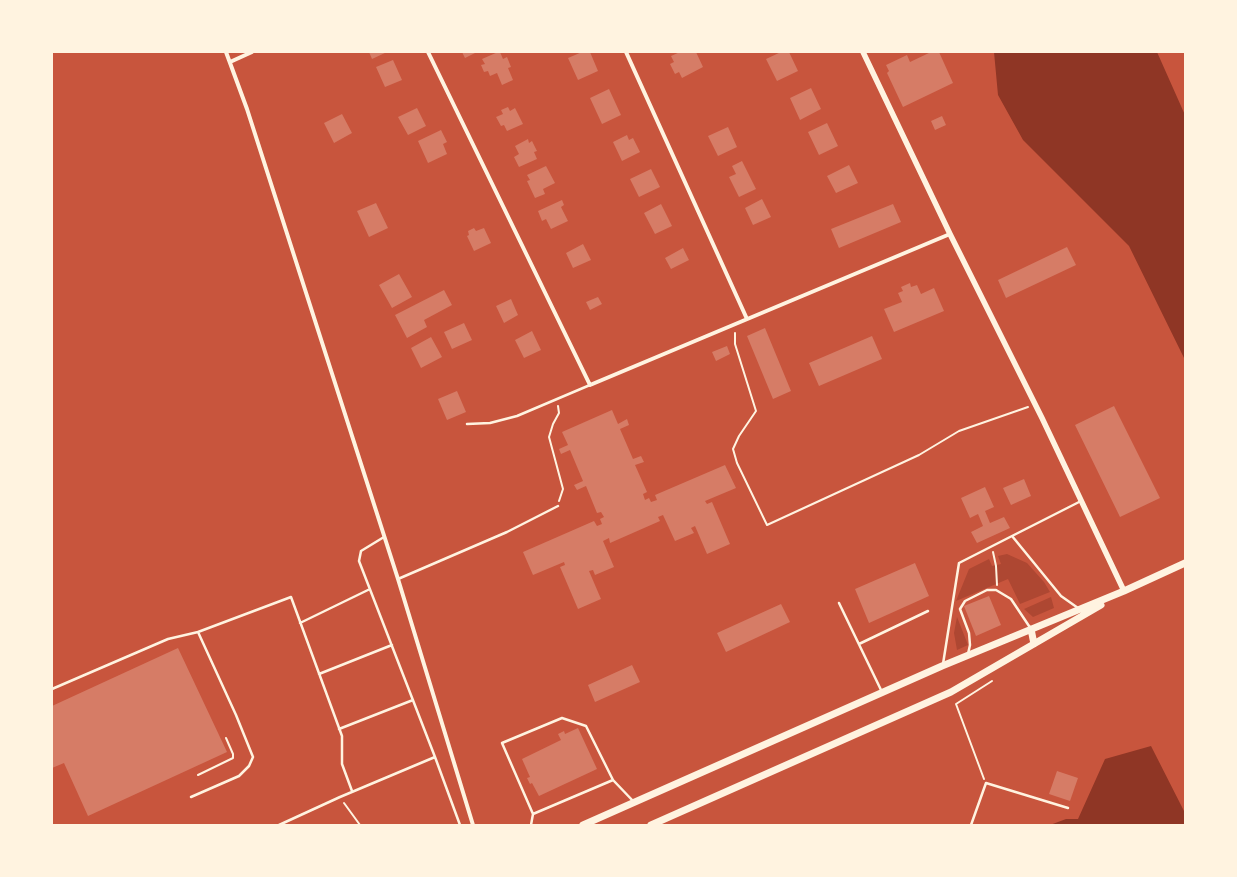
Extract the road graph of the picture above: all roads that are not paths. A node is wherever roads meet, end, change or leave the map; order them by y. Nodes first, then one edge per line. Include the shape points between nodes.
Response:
1 (226, 52) edge
2 (252, 52) edge
3 (428, 52) edge
4 (626, 52) edge
5 (863, 52) edge
6 (230, 62) junction
7 (950, 234) junction
8 (747, 319) junction
9 (590, 385) junction
10 (467, 424) dead end
11 (1081, 501) junction
12 (558, 506) road end
13 (1012, 536) junction
14 (384, 537) junction
15 (1185, 563) edge
16 (398, 579) junction
17 (370, 589) junction
18 (1124, 592) junction
19 (839, 603) dead end
20 (1080, 609) junction
21 (928, 611) dead end
22 (300, 623) junction
23 (1031, 629) junction
24 (198, 632) junction
25 (858, 644) junction
26 (1034, 644) junction
27 (392, 645) junction
28 (967, 656) junction
29 (942, 666) junction
30 (319, 674) junction
31 (52, 689) edge
32 (882, 693) junction
33 (413, 700) junction
34 (339, 729) junction
35 (435, 757) junction
36 (613, 780) junction
37 (352, 792) junction
38 (191, 797) dead end
39 (634, 802) junction
40 (1068, 808) dead end
41 (533, 814) junction
42 (279, 825) edge
43 (460, 825) edge
44 (473, 825) edge
45 (531, 825) edge
46 (583, 825) edge
47 (651, 825) edge
48 (971, 825) edge

1 - 6 street
2 - 6 street
3 - 9 street
4 - 8 street
5 - 7 street
6 - 14 street
7 - 8 street
7 - 11 street
8 - 9 street
9 - 10 lane via 517,416 490,423
11 - 13 lane
11 - 18 street
12 - 16 lane via 507,532
13 - 20 lane via 1061,596
13 - 29 lane via 959,564
14 - 16 street
14 - 17 lane via 361,551 360,561
15 - 18 main road
16 - 44 street
17 - 22 lane
17 - 27 lane
18 - 20 main road
18 - 26 main road
19 - 25 lane
20 - 23 main road
21 - 25 lane
22 - 24 lane via 291,597
22 - 30 lane
23 - 26 main road
23 - 28 main road
23 - 28 lane via 1011,599 996,590 987,590 962,604 960,609 969,633 970,645
24 - 31 lane via 168,639
24 - 38 lane via 253,757 249,766 239,776
25 - 32 lane
26 - 47 main road via 951,692
27 - 30 lane
27 - 33 lane
28 - 29 main road
29 - 32 main road
30 - 34 lane
32 - 39 main road
33 - 34 lane
33 - 35 lane
34 - 37 lane via 342,736 342,764
35 - 37 lane
35 - 43 lane
36 - 39 lane
36 - 41 lane
36 - 41 lane via 586,726 562,718 502,743
37 - 42 lane
39 - 46 main road
40 - 48 lane via 986,783
41 - 45 lane

